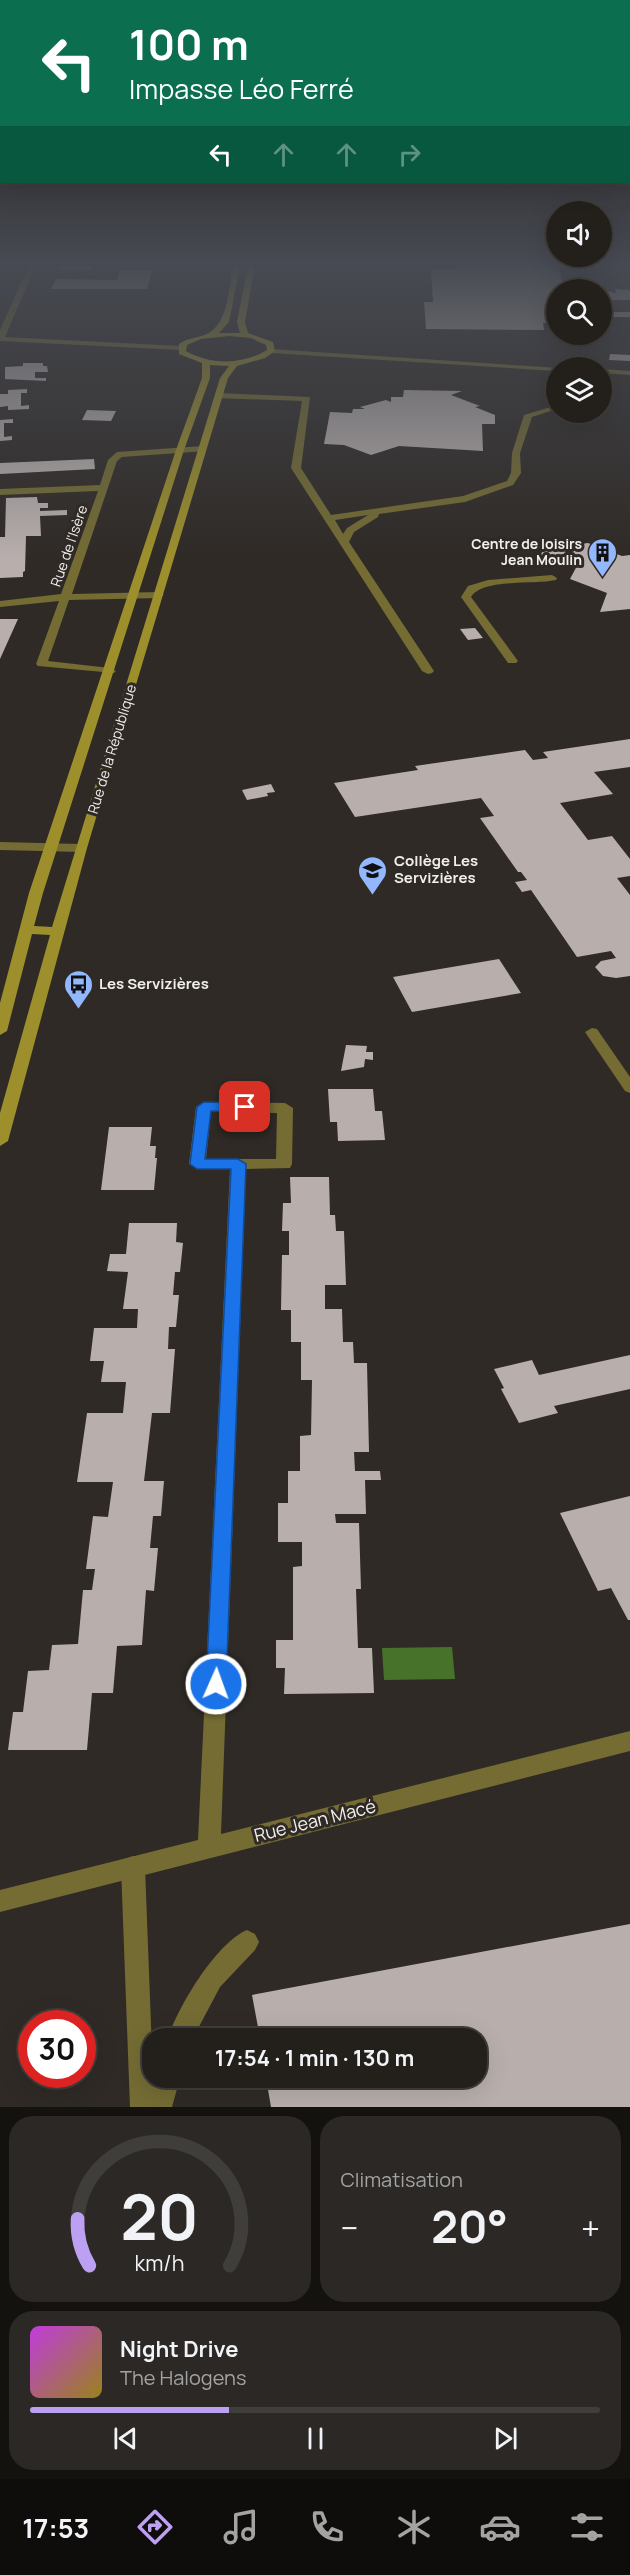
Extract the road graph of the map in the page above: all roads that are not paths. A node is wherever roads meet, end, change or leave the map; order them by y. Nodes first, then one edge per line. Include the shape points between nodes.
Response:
1 (206, 363) edge
2 (235, 363) edge
3 (466, 363) edge
4 (546, 368) edge
5 (612, 372) edge
6 (630, 373) edge
7 (219, 396) junction
8 (546, 410) edge
9 (203, 449) junction
10 (180, 450) junction
11 (104, 489) junction
12 (0, 492) edge
13 (383, 511) junction
14 (328, 518) junction
15 (344, 543) junction
16 (552, 578) dead end
17 (134, 595) junction
18 (159, 595) junction
19 (66, 597) junction
20 (0, 604) edge
21 (512, 661) dead end
22 (110, 671) junction
23 (428, 671) dead end
24 (0, 846) edge
25 (51, 848) junction
26 (81, 848) junction
27 (27, 930) junction
28 (58, 931) junction
29 (0, 1032) edge
30 (592, 1032) dead end
31 (630, 1088) edge
32 (0, 1141) edge
33 (238, 1164) junction
34 (630, 1741) edge
35 (209, 1848) junction
36 (133, 1867) junction
37 (0, 1901) edge
38 (247, 1942) dead end
39 (185, 2028) edge
40 (165, 2088) edge
41 (143, 2107) edge
42 (159, 2107) edge

1 - 10 main road, Rue de la République via 206,378
2 - 7 main road, Rue de la République via 224,378
3 - 4 street
5 - 6 street
7 - 9 main road, Rue de la République
7 - 14 street via 308,399 296,468
8 - 13 street via 528,415 516,453 516,473 510,483 465,499
9 - 10 street, Rue de l'Isère
9 - 18 main road, Rue de la République
10 - 11 street, Rue de l'Isère via 120,454 113,460
10 - 17 main road, Rue de la République
11 - 12 street
11 - 19 street, Rue de l'Isère
13 - 14 street
13 - 15 street via 350,530
14 - 15 street
15 - 23 street
16 - 21 street via 488,583 472,588 466,597
17 - 18 street
17 - 19 street
17 - 22 main road, Rue de la République
18 - 26 main road, Rue de la République
19 - 20 street
19 - 22 street, Rue de l'Isère via 42,664
22 - 25 main road, Rue de la République
24 - 25 street
25 - 26 street
25 - 27 main road, Rue de la République
26 - 28 main road, Rue de la République
27 - 28 main road
27 - 29 main road, Rue de la République
28 - 32 main road, Rue de la République
30 - 31 street
33 - 33 street via 284,1164 285,1108 204,1107 197,1164
33 - 35 street
34 - 35 street, Rue Jean Macé
35 - 36 street, Rue Jean Macé
36 - 37 street, Rue Jean Macé
36 - 41 street
38 - 39 street via 211,1979
40 - 42 street

